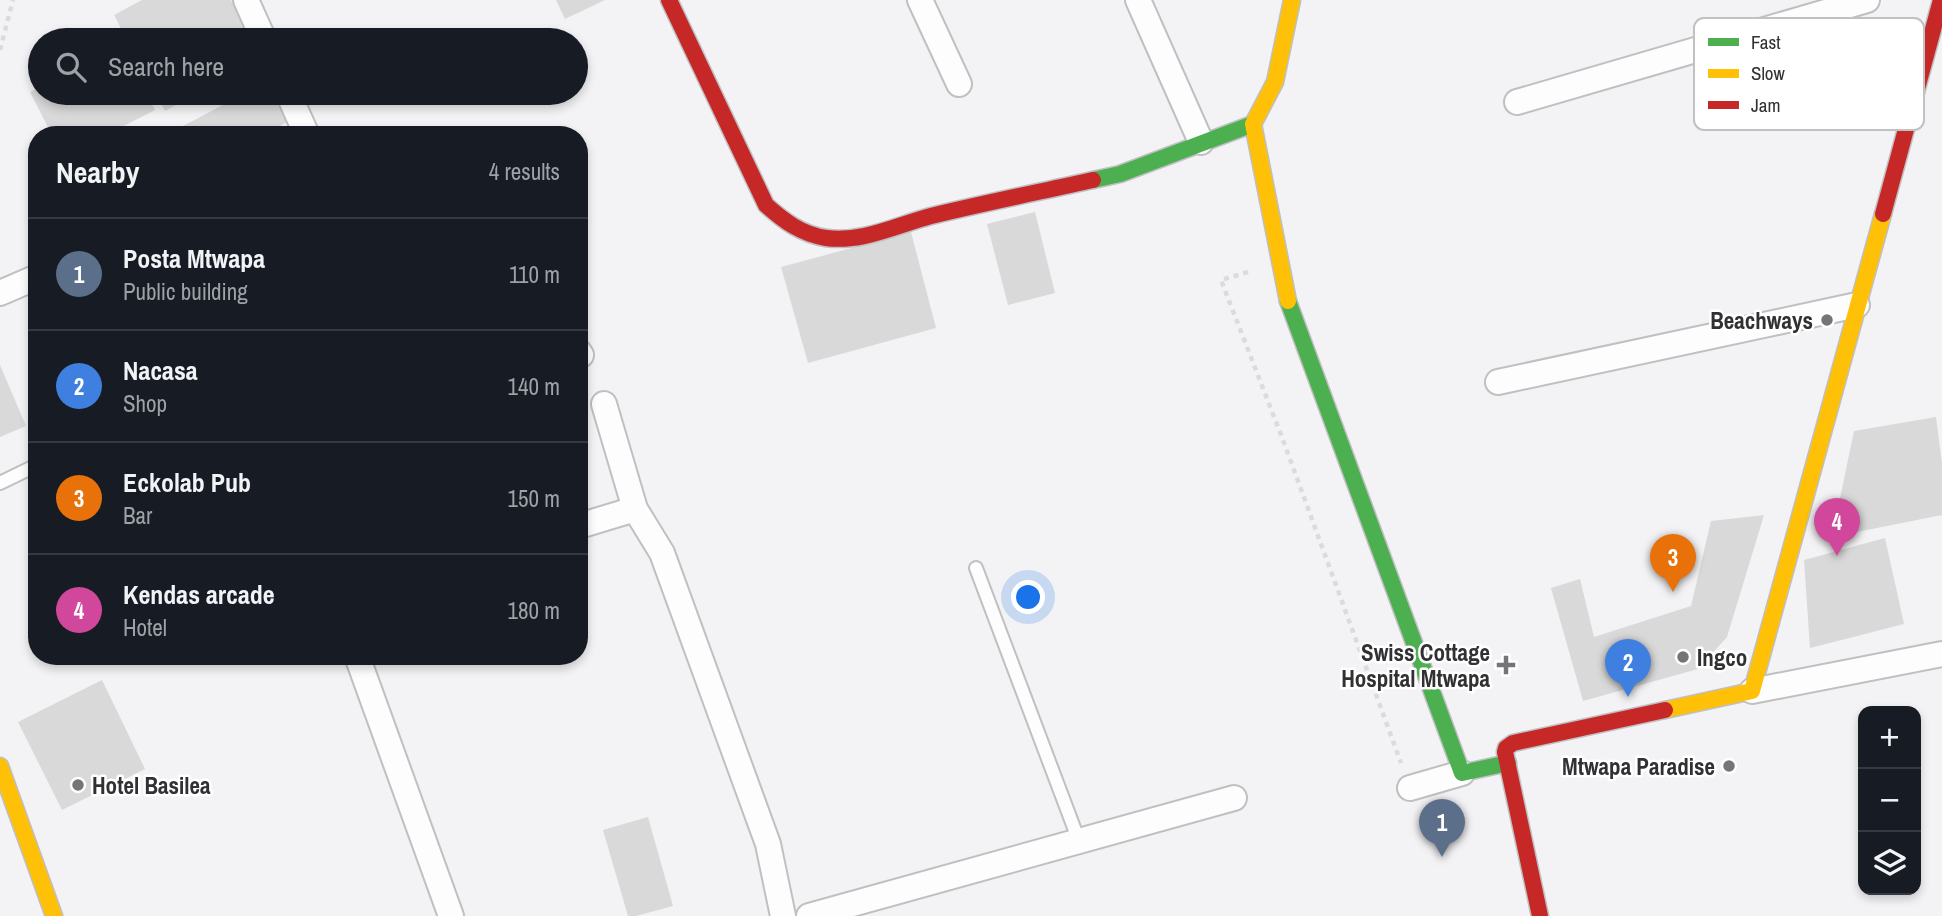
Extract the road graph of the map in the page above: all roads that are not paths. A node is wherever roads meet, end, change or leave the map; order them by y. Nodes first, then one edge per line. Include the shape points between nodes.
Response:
1 (246, 0) edge
2 (669, 0) edge
3 (920, 0) edge
4 (1138, 0) edge
5 (1292, 0) edge
6 (1867, 0) edge
7 (1941, 0) edge
8 (1805, 18) edge
9 (259, 28) edge
10 (1694, 50) edge
11 (1924, 62) edge
12 (959, 84) dead end
13 (1517, 102) dead end
14 (293, 105) edge
15 (1253, 124) junction
16 (303, 126) edge
17 (1905, 130) edge
18 (1201, 142) junction
19 (28, 281) edge
20 (0, 293) edge
21 (1857, 305) junction
22 (1498, 382) dead end
23 (604, 404) dead end
24 (28, 469) edge
25 (0, 483) edge
26 (635, 509) junction
27 (588, 523) edge
28 (976, 568) dead end
29 (1942, 654) edge
30 (360, 665) edge
31 (1752, 691) junction
32 (1508, 763) junction
33 (0, 766) edge
34 (1462, 773) junction
35 (1410, 788) road end
36 (1234, 799) dead end
37 (1080, 841) junction
38 (54, 916) edge
39 (451, 916) edge
40 (783, 916) edge
41 (809, 916) edge
42 (1540, 916) edge

1 - 9 street
2 - 18 street via 766,205 804,232 827,238 860,237 1120,174
3 - 12 street
4 - 18 street
5 - 15 street via 1275,82
6 - 8 street
7 - 11 street
10 - 13 street
14 - 16 street
15 - 18 street
15 - 34 street via 1292,314
17 - 21 street
19 - 20 street
21 - 22 street
21 - 31 street
23 - 26 street
24 - 25 lane
26 - 27 street
26 - 40 street via 662,552 729,732 768,844
28 - 37 lane
29 - 31 street
30 - 39 street
31 - 32 street via 1513,743 1506,748
32 - 34 street
32 - 42 street
33 - 38 street
34 - 35 street
36 - 37 street
37 - 41 street

